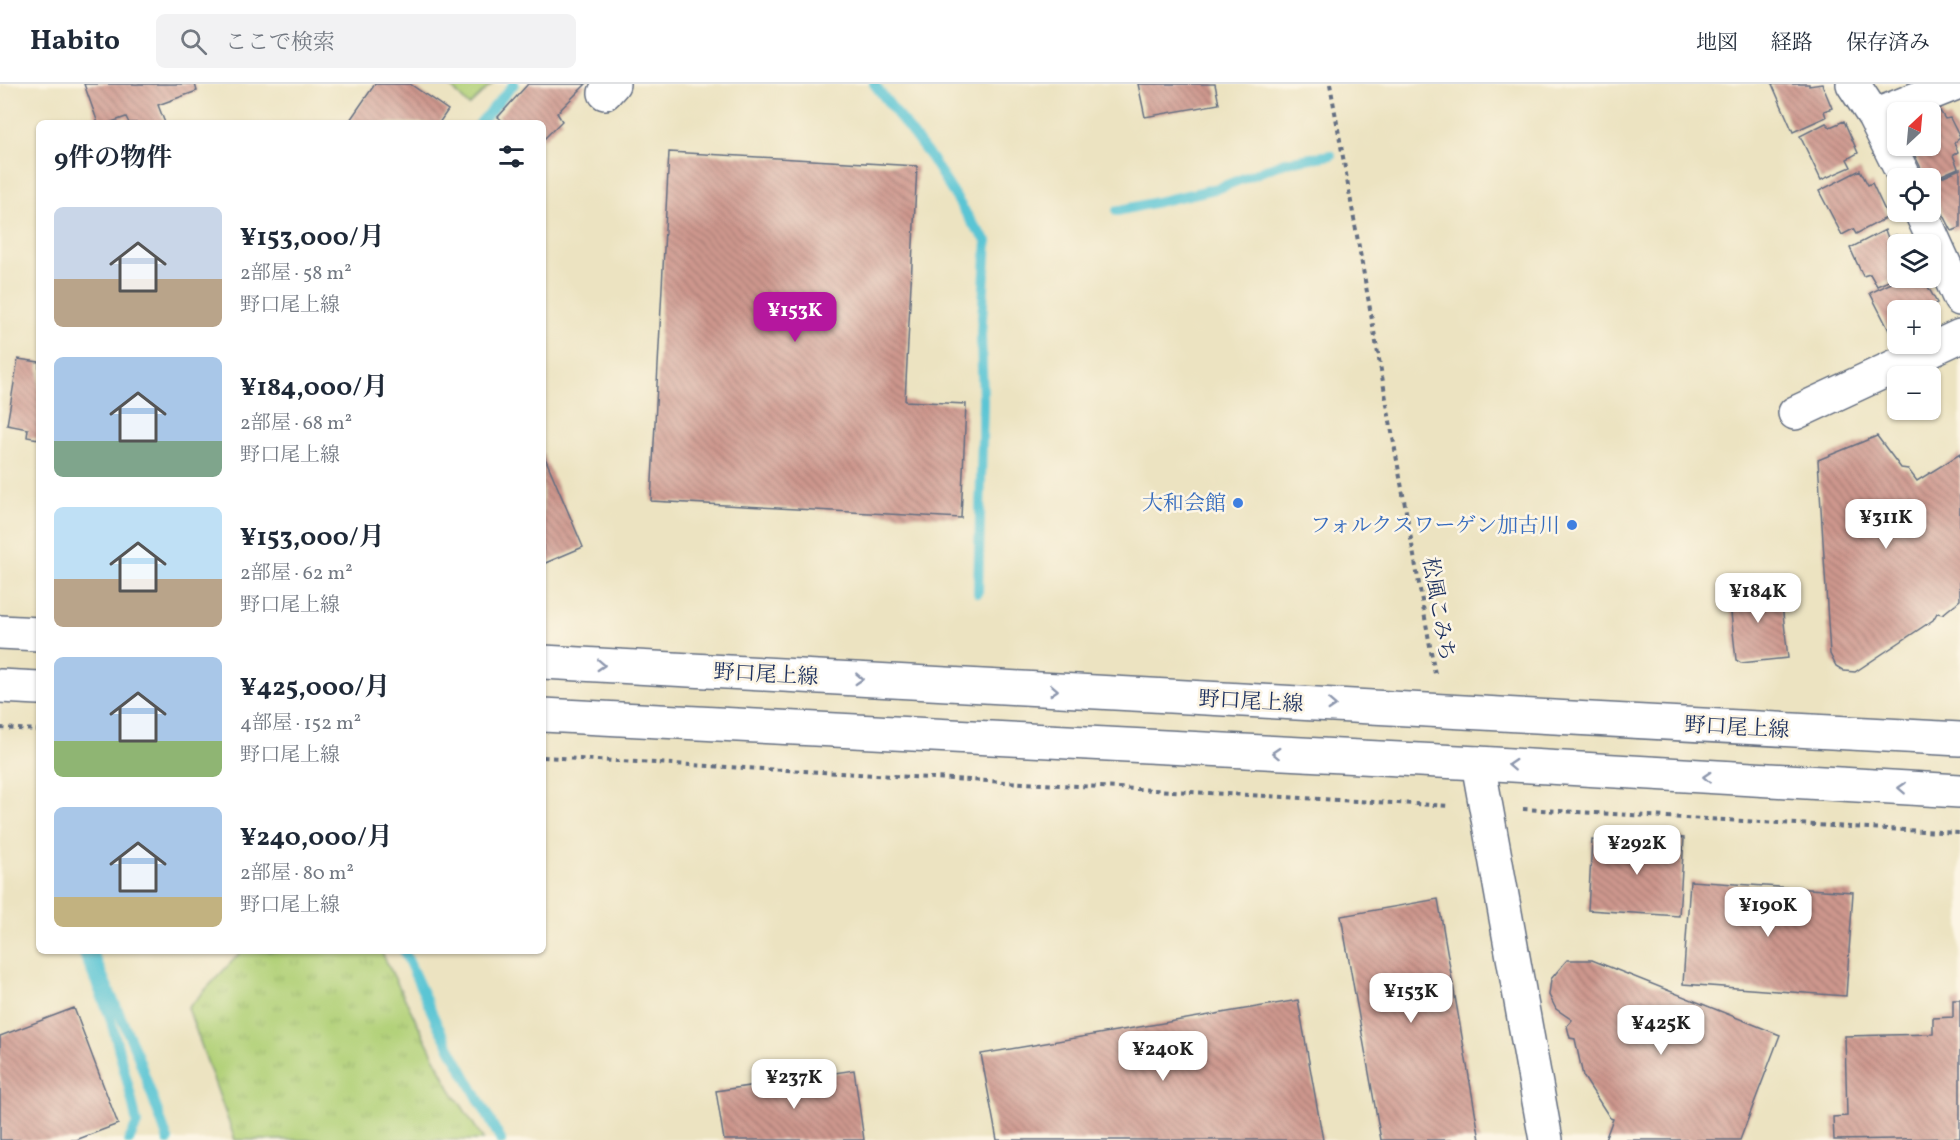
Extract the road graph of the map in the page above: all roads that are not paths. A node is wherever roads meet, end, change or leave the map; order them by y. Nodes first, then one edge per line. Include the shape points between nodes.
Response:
1 (1852, 84) edge
2 (1954, 84) edge
3 (1874, 116) junction
4 (1900, 168) edge
5 (1929, 222) edge
6 (1951, 249) edge
7 (1960, 299) edge
8 (1960, 336) edge
9 (1795, 413) dead end
10 (0, 632) edge
11 (36, 634) edge
12 (546, 662) edge
13 (0, 686) edge
14 (36, 688) edge
15 (546, 715) edge
16 (1960, 739) edge
17 (1478, 764) junction
18 (1960, 791) edge
19 (1546, 1140) edge

1 - 3 main road
2 - 3 main road
3 - 4 main road
5 - 6 main road
6 - 7 main road
8 - 9 main road
10 - 11 main road
12 -> 16 main road, 野口尾上線
13 - 14 main road
17 -> 15 main road
18 -> 17 main road
17 - 19 main road

